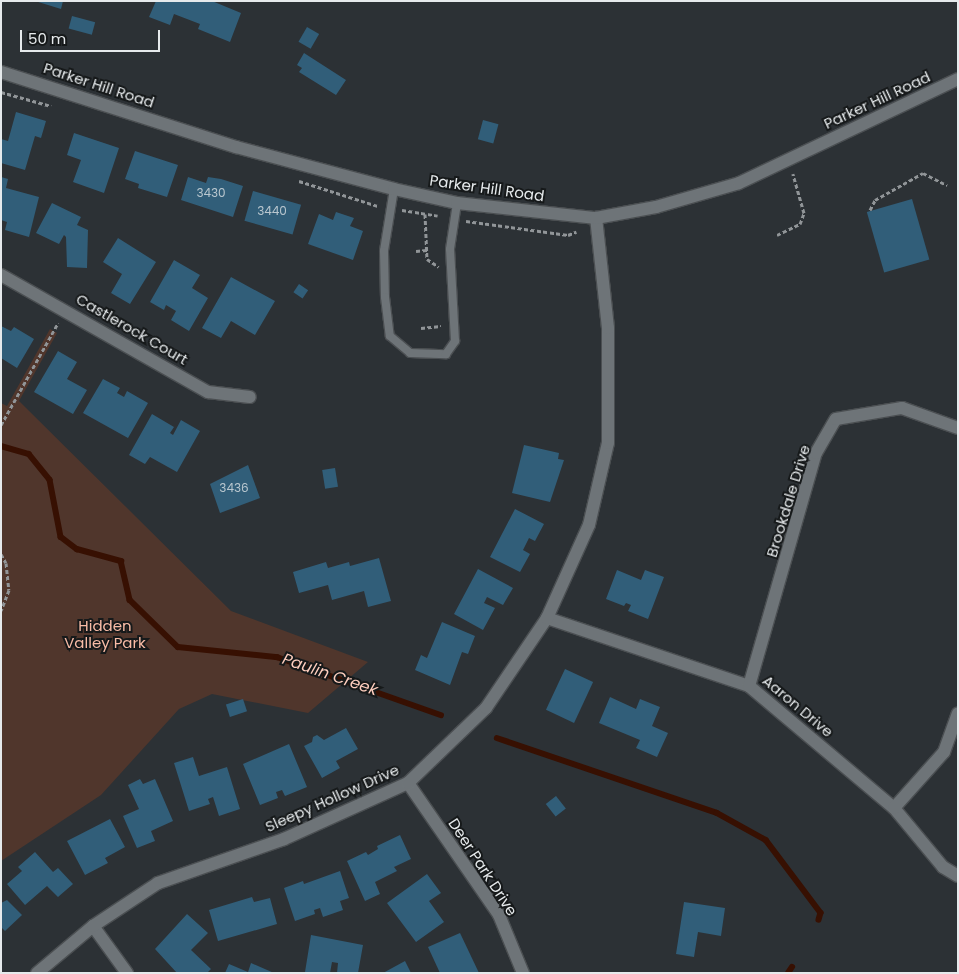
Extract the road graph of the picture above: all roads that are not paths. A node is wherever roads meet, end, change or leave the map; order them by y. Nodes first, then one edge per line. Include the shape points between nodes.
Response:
1 (1, 72) edge
2 (958, 79) edge
3 (394, 189) junction
4 (457, 203) junction
5 (596, 224) junction
6 (1, 275) edge
7 (250, 397) dead end
8 (958, 428) edge
9 (547, 618) junction
10 (749, 686) junction
11 (958, 713) edge
12 (408, 783) junction
13 (894, 808) junction
14 (958, 876) edge
15 (94, 926) junction
16 (37, 973) edge
17 (128, 973) edge
18 (523, 973) edge

1 - 3 street, Parker Hill Road via 236,146
2 - 5 street, Parker Hill Road via 739,183
3 - 4 street, Parker Hill Road
3 - 4 lane via 384,251 390,336 410,354 446,354 455,341 450,249
4 - 5 street, Parker Hill Road
5 - 9 street, Sleepy Hollow Drive via 608,328 608,443 589,525
6 - 7 street, Castlerock Court via 208,392
8 - 10 street, Brookdale Drive via 902,408 836,419 816,453
9 - 10 street, Aaron Drive
9 - 12 street, Sleepy Hollow Drive via 486,708
10 - 13 street, Aaron Drive
11 - 13 street via 944,752
12 - 15 street, Sleepy Hollow Drive via 284,838 158,883
12 - 18 street, Deer Park Drive via 499,915
13 - 14 street, Aaron Drive via 942,867
15 - 16 street, Sleepy Hollow Drive
15 - 17 street

